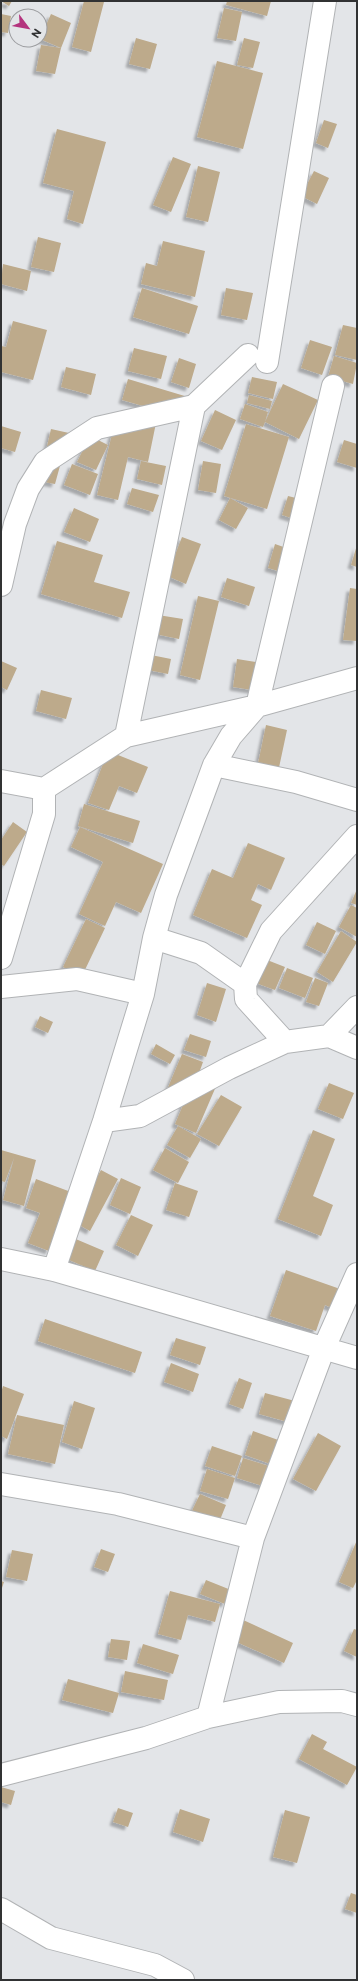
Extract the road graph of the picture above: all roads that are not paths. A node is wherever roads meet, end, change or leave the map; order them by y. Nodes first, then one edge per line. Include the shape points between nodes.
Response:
1 (325, 1) edge
2 (333, 386) dead end
3 (194, 406) junction
4 (1, 585) edge
5 (357, 678) edge
6 (257, 706) junction
7 (126, 736) junction
8 (214, 765) junction
9 (1, 781) edge
10 (44, 789) junction
11 (357, 800) edge
12 (357, 836) edge
13 (154, 938) junction
14 (1, 958) edge
15 (245, 984) junction
16 (1, 988) edge
17 (143, 994) junction
18 (357, 1007) edge
19 (329, 1036) junction
20 (286, 1042) junction
21 (357, 1048) edge
22 (104, 1121) junction
23 (1, 1258) edge
24 (54, 1270) junction
25 (357, 1274) edge
26 (324, 1348) junction
27 (357, 1358) edge
28 (1, 1484) edge
29 (253, 1538) junction
30 (357, 1705) edge
31 (208, 1717) junction
32 (1, 1775) edge
33 (1, 1909) edge
34 (183, 1980) edge

1 - 3 street via 258,359
2 - 6 street
3 - 4 street via 97,428 45,462 28,489 15,524
3 - 7 street
5 - 6 street
6 - 7 street
6 - 8 street via 231,736
7 - 10 street
8 - 11 street via 296,782
8 - 13 street via 166,895
9 - 10 street
10 - 14 street via 44,814
12 - 15 street via 271,931
13 - 15 street via 201,953
13 - 17 street
15 - 20 street via 246,999
16 - 17 street via 77,979
17 - 22 street
18 - 19 street
19 - 20 street
19 - 21 street
20 - 22 street via 229,1068 140,1116
22 - 24 street
23 - 24 street
24 - 26 street
25 - 26 street
26 - 27 street
26 - 29 street
28 - 29 street via 118,1504
29 - 31 street
30 - 31 street via 342,1701 280,1702
31 - 32 street via 146,1738
33 - 34 street via 51,1938 155,1965

